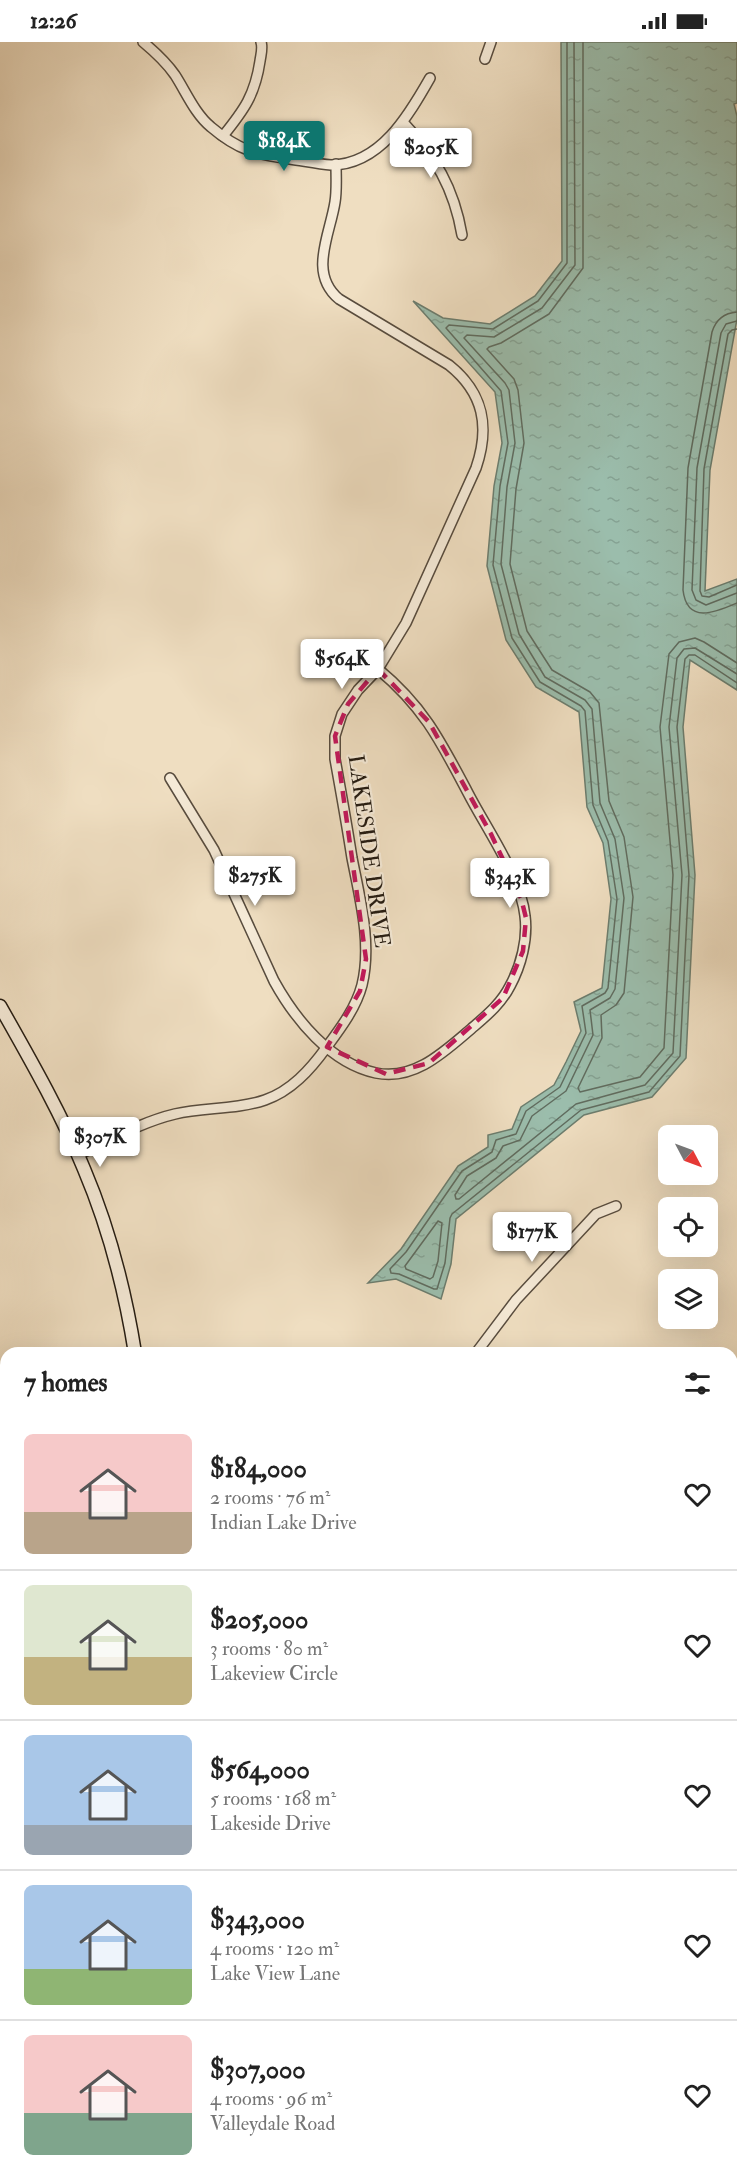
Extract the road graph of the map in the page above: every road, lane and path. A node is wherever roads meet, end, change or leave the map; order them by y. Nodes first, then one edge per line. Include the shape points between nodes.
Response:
1 (143, 42) edge
2 (261, 42) edge
3 (491, 42) edge
4 (485, 59) dead end
5 (430, 78) dead end
6 (403, 122) junction
7 (223, 136) junction
8 (336, 164) junction
9 (462, 235) dead end
10 (378, 669) junction
11 (170, 778) dead end
12 (0, 1006) edge
13 (327, 1047) junction
14 (78, 1155) junction
15 (616, 1206) dead end
16 (134, 1347) edge
17 (480, 1347) edge

1 - 7 street via 169,67 204,121
2 - 7 street via 252,96
3 - 4 street
5 - 6 street
6 - 8 street via 372,152
6 - 9 street via 441,169
7 - 8 street via 259,155
8 - 10 street, LAKESIDE DRIVE via 335,202 322,257 329,287 339,299 458,372 472,389 483,422 483,446 469,486 406,623
10 - 13 street, LAKESIDE DRIVE via 348,704 335,736 335,759 359,893 366,959 360,991
10 - 13 street via 429,722 491,834 521,898 526,918 523,951 503,998 429,1063 399,1073 375,1073 347,1062
11 - 13 street via 214,850 284,999
12 - 14 main road
13 - 14 street, LAKESIDE DRIVE via 298,1080 267,1100 171,1115
14 - 16 main road via 109,1237
15 - 17 street via 596,1214 516,1300

